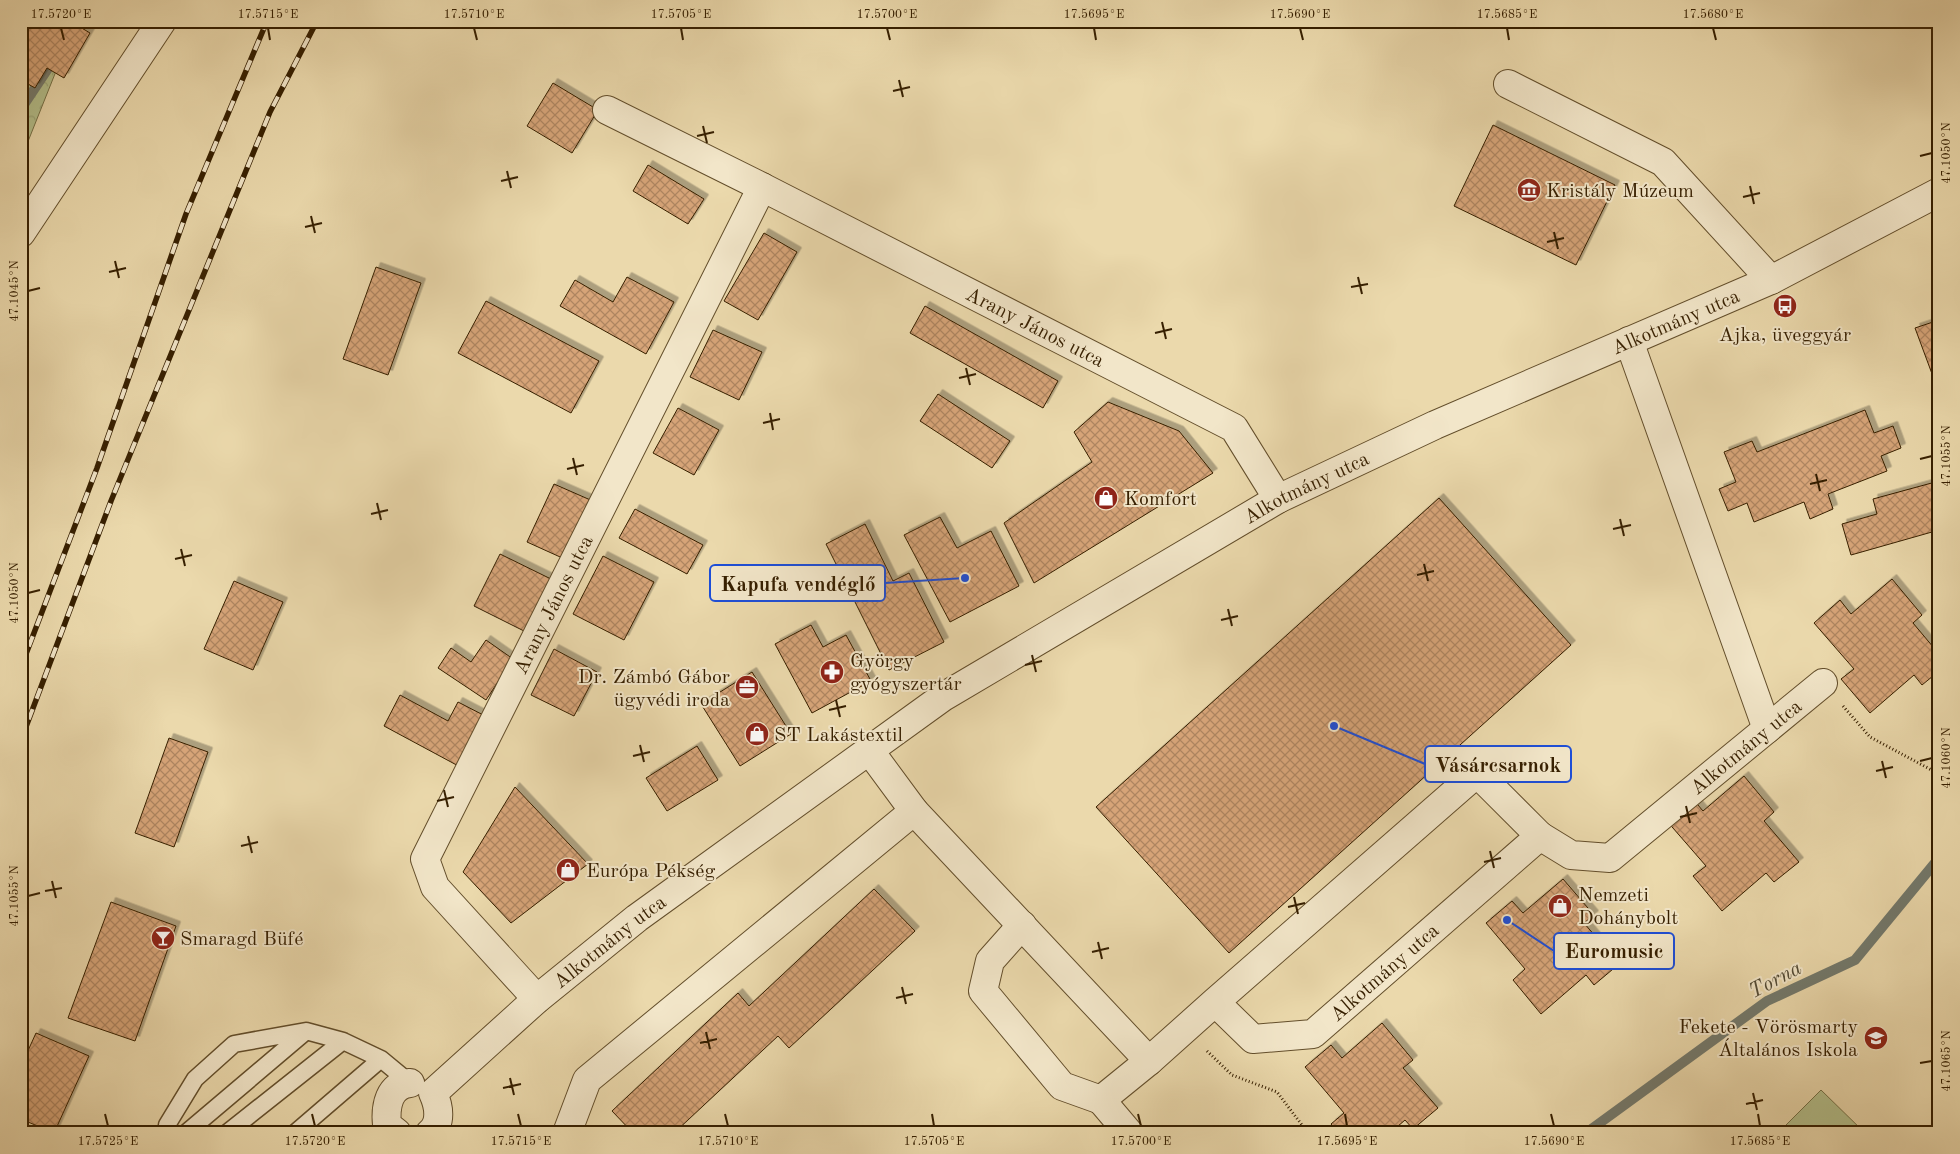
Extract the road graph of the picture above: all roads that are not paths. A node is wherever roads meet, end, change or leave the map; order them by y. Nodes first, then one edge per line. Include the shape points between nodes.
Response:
1 (162, 21) edge
2 (1508, 84) dead end
3 (607, 110) dead end
4 (762, 187) junction
5 (1939, 192) edge
6 (21, 233) edge
7 (1771, 280) junction
8 (1629, 341) junction
9 (1278, 499) junction
10 (1823, 683) road end
11 (1766, 729) junction
12 (869, 750) junction
13 (914, 811) junction
14 (1540, 836) junction
15 (1022, 925) junction
16 (537, 999) junction
17 (1215, 1002) junction
18 (306, 1031) junction
19 (343, 1041) junction
20 (381, 1059) junction
21 (1149, 1061) junction
22 (422, 1088) junction
23 (1101, 1100) junction
24 (388, 1130) edge
25 (167, 1133) edge
26 (186, 1133) edge
27 (226, 1133) edge
28 (295, 1133) edge
29 (430, 1133) edge
30 (567, 1133) edge
31 (1129, 1133) edge

1 - 6 street
2 - 7 street via 1663,162
3 - 4 street, Arany János utca
4 - 9 street, Arany János utca via 1234,428
4 - 16 street, Arany János utca via 425,859 435,887
5 - 7 street, Alkotmány utca
7 - 8 street, Alkotmány utca
8 - 9 street, Alkotmány utca via 1435,425
8 - 11 street
9 - 12 street, Alkotmány utca via 943,697
10 - 11 street, Alkotmány utca
11 - 14 street, Alkotmány utca via 1610,858 1571,855
12 - 13 street
12 - 16 street, Alkotmány utca via 637,918
13 - 15 street
13 - 30 street via 587,1080
14 - 17 street, Alkotmány utca via 1313,1034 1253,1038
14 - 17 street, Alkotmány utca via 1477,773
15 - 21 street
15 - 23 street via 990,961 984,991 1062,1086
16 - 22 street, Alkotmány utca
17 - 21 street, Alkotmány utca
18 - 19 lane
18 - 25 lane via 234,1044 195,1079 167,1125
18 - 26 lane
19 - 20 lane
19 - 27 lane
20 - 22 lane
20 - 28 lane
21 - 23 street, Alkotmány utca
22 - 24 street, Alkotmány utca via 402,1084 396,1088 387,1105
22 - 29 street via 437,1102 437,1121
23 - 31 street

